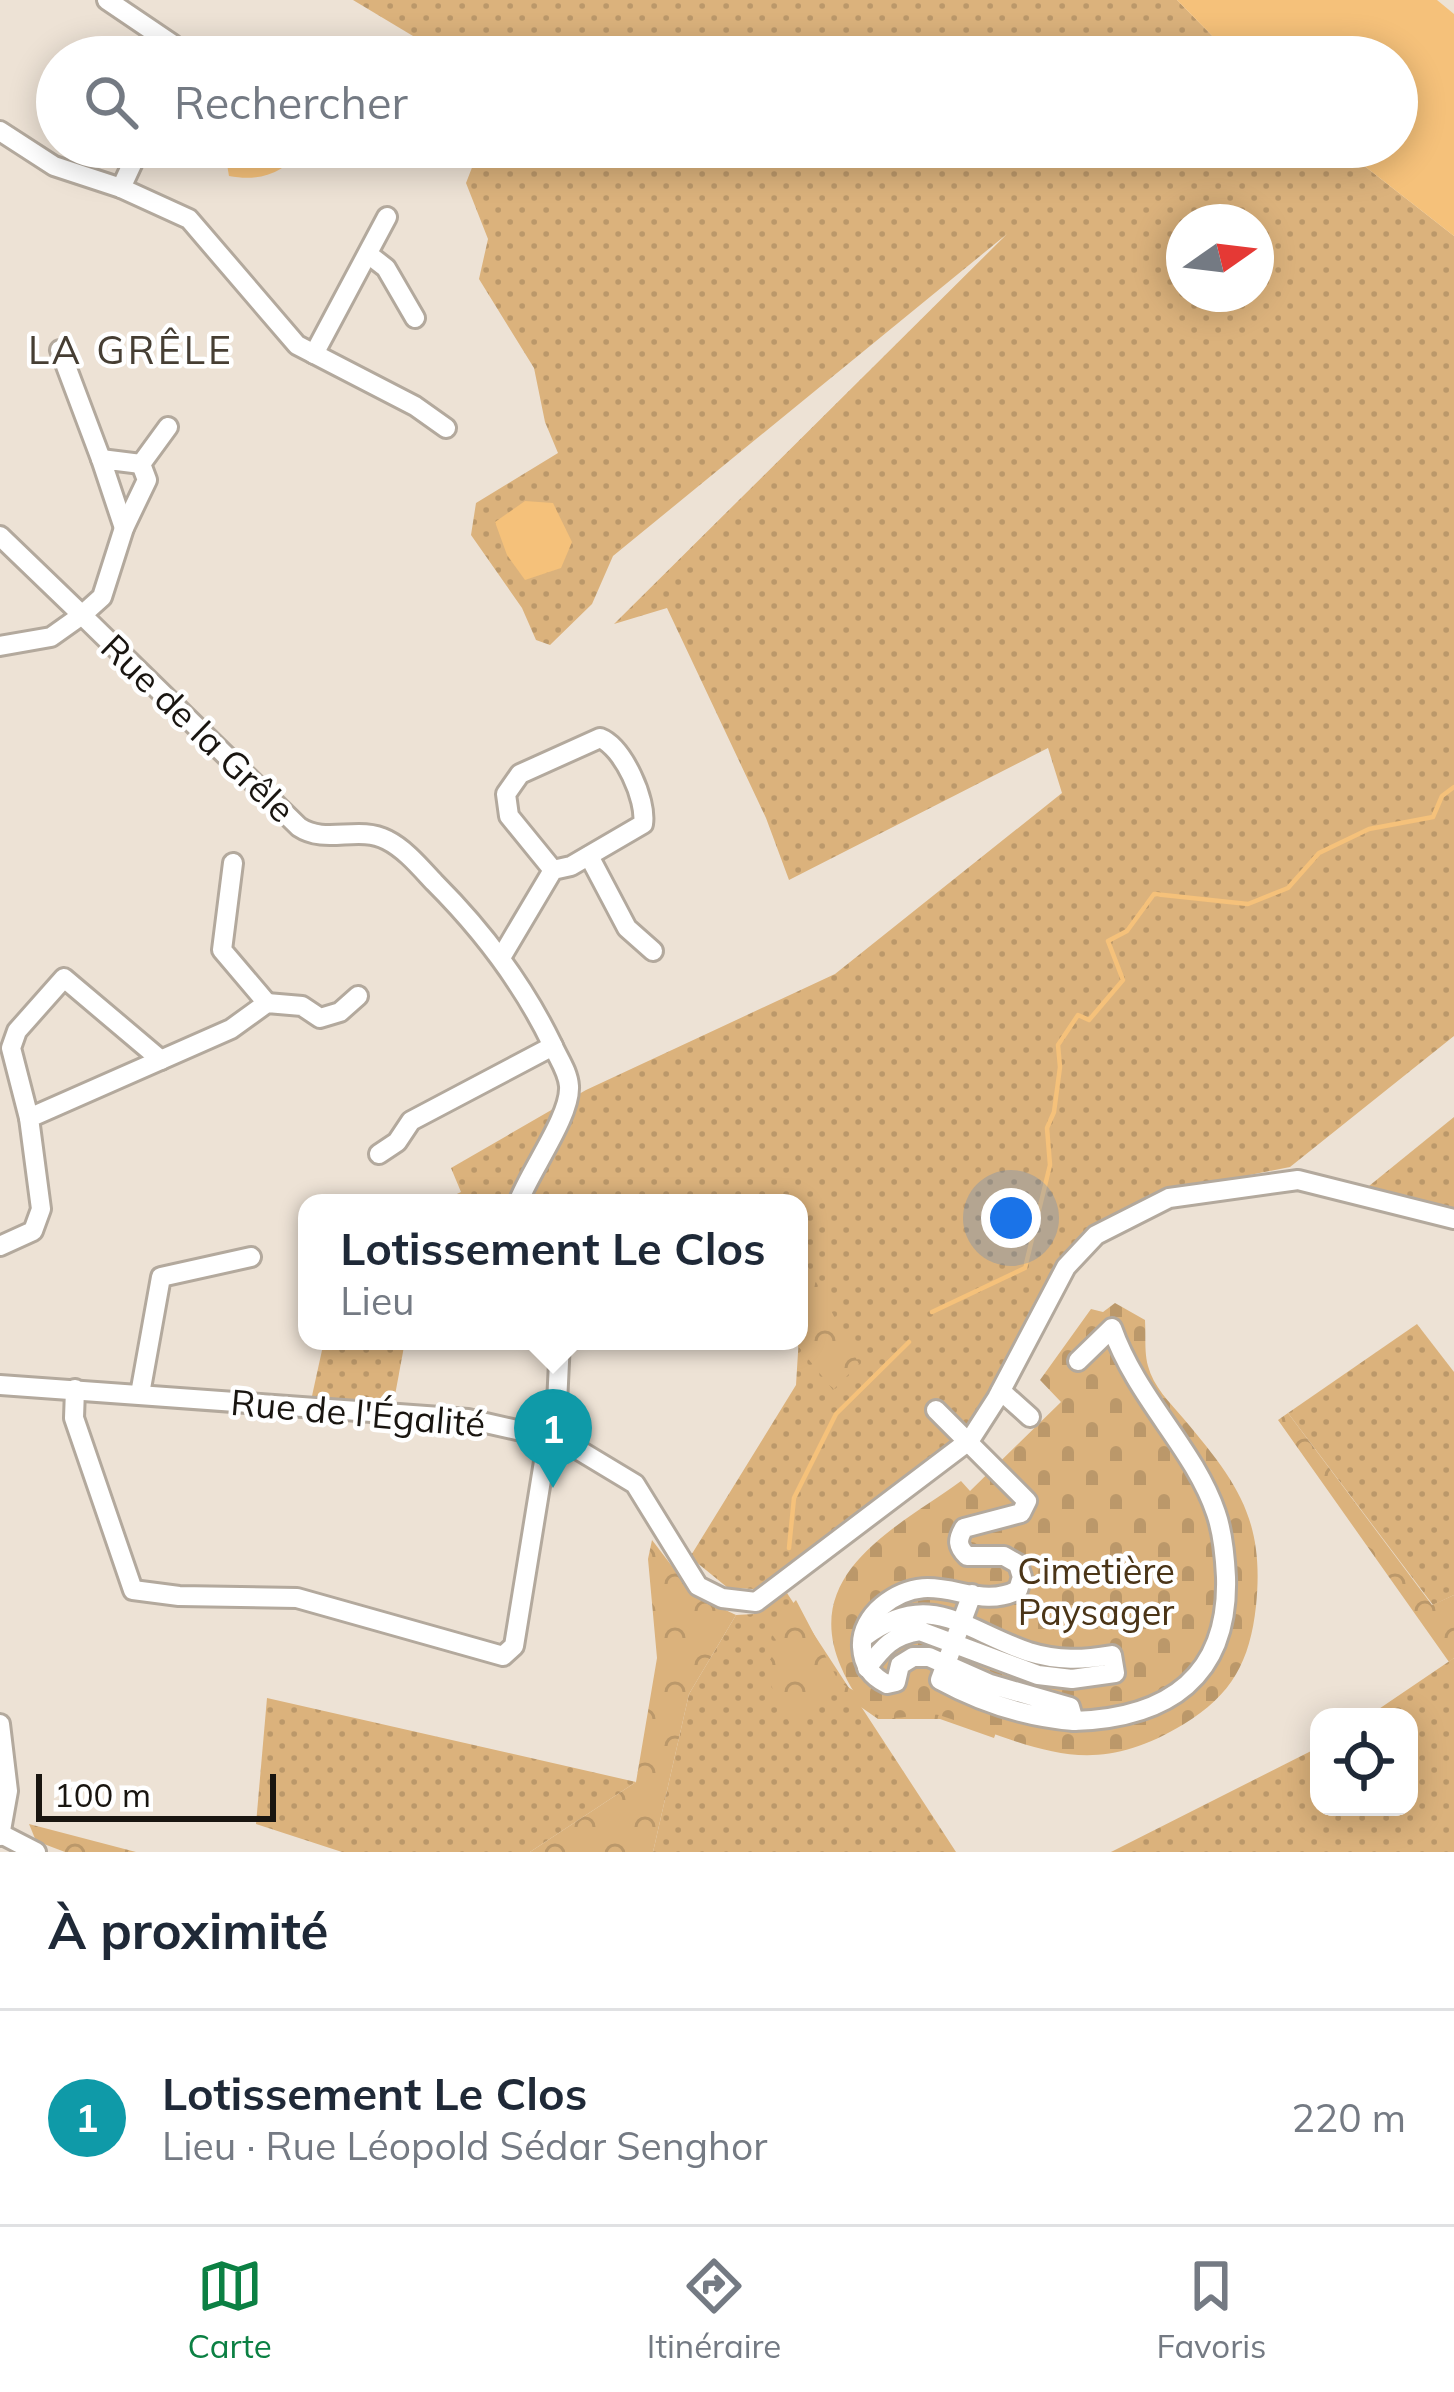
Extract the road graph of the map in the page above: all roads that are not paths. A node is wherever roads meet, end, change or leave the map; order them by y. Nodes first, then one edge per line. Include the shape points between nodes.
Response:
1 (106, 0) edge
2 (160, 36) edge
3 (1, 134) edge
4 (36, 156) edge
5 (59, 168) edge
6 (130, 168) edge
7 (121, 188) junction
8 (387, 217) dead end
9 (368, 254) junction
10 (415, 318) dead end
11 (60, 350) dead end
12 (314, 354) junction
13 (168, 427) dead end
14 (446, 428) dead end
15 (101, 459) junction
16 (141, 464) junction
17 (124, 528) junction
18 (0, 536) edge
19 (82, 616) junction
20 (0, 646) edge
21 (589, 856) junction
22 (233, 863) dead end
23 (553, 870) junction
24 (653, 951) dead end
25 (502, 956) junction
26 (358, 996) dead end
27 (267, 1003) junction
28 (553, 1046) junction
29 (161, 1060) junction
30 (29, 1118) junction
31 (380, 1154) dead end
32 (522, 1194) edge
33 (1454, 1219) edge
34 (0, 1246) edge
35 (251, 1257) dead end
36 (560, 1350) edge
37 (1078, 1361) dead end
38 (0, 1385) edge
39 (75, 1389) junction
40 (140, 1394) junction
41 (999, 1394) junction
42 (936, 1410) dead end
43 (1030, 1417) dead end
44 (548, 1436) junction
45 (970, 1440) junction
46 (972, 1594) junction
47 (959, 1633) junction
48 (863, 1637) junction
49 (949, 1664) junction
50 (867, 1668) junction
51 (0, 1724) edge
52 (0, 1835) edge
53 (37, 1852) edge

1 - 2 street
3 - 4 street
5 - 7 street
6 - 7 street
7 - 12 street via 189,219 297,345
8 - 9 street
9 - 10 street via 386,268
9 - 12 street
11 - 15 street
12 - 14 street
13 - 16 street, Rue de la Grêle
15 - 16 street
15 - 17 street
16 - 17 street, Rue de la Grêle via 147,480
17 - 19 street, Rue de la Grêle via 102,597
18 - 19 street
19 - 20 street, Rue de la Grêle via 51,638
19 - 25 street, Rue de la Grêle via 299,827 392,842
21 - 23 street
21 - 23 street via 632,833 645,815 617,751 600,738 520,774 506,794 509,816
21 - 24 street via 627,928
22 - 27 street via 222,950
23 - 25 street
25 - 28 street, Rue de la Grêle
26 - 27 street via 320,1018 302,1006
27 - 29 street
28 - 31 street via 411,1121
28 - 32 street, Rue de la Grêle via 569,1090
29 - 30 street
29 - 30 street via 64,978 17,1030 11,1048
30 - 34 street via 41,1209 33,1231
33 - 41 street, Rue de l'Égalité via 1298,1180 1169,1198 1096,1235 1066,1267
35 - 40 street via 161,1277
36 - 44 street
37 - 49 street via 1112,1328 1136,1384 1217,1515 1224,1625 1207,1667 1183,1691 1115,1719 1075,1720 971,1697 940,1680
38 - 39 street, Rue de l'Égalité
39 - 40 street, Rue de l'Égalité
39 - 44 street via 74,1418 133,1590 297,1598 503,1656 514,1646
40 - 44 street, Rue de l'Égalité via 468,1419
41 - 43 street
41 - 45 street, Rue de l'Égalité
42 - 45 street
44 - 45 street, Rue de l'Égalité via 635,1484 698,1586 756,1602
45 - 46 street via 1027,1501 1021,1513 964,1528 959,1549 967,1556 1004,1556 1022,1577 1008,1595
46 - 47 street
46 - 48 street via 934,1586 904,1591 877,1610
47 - 47 street via 1038,1675 1114,1673 1112,1655 1054,1658
47 - 48 street via 935,1615 911,1613
47 - 49 street
47 - 50 street via 900,1634
48 - 50 street
49 - 50 street via 913,1657 887,1684
51 - 52 street via 8,1791
52 - 53 street

